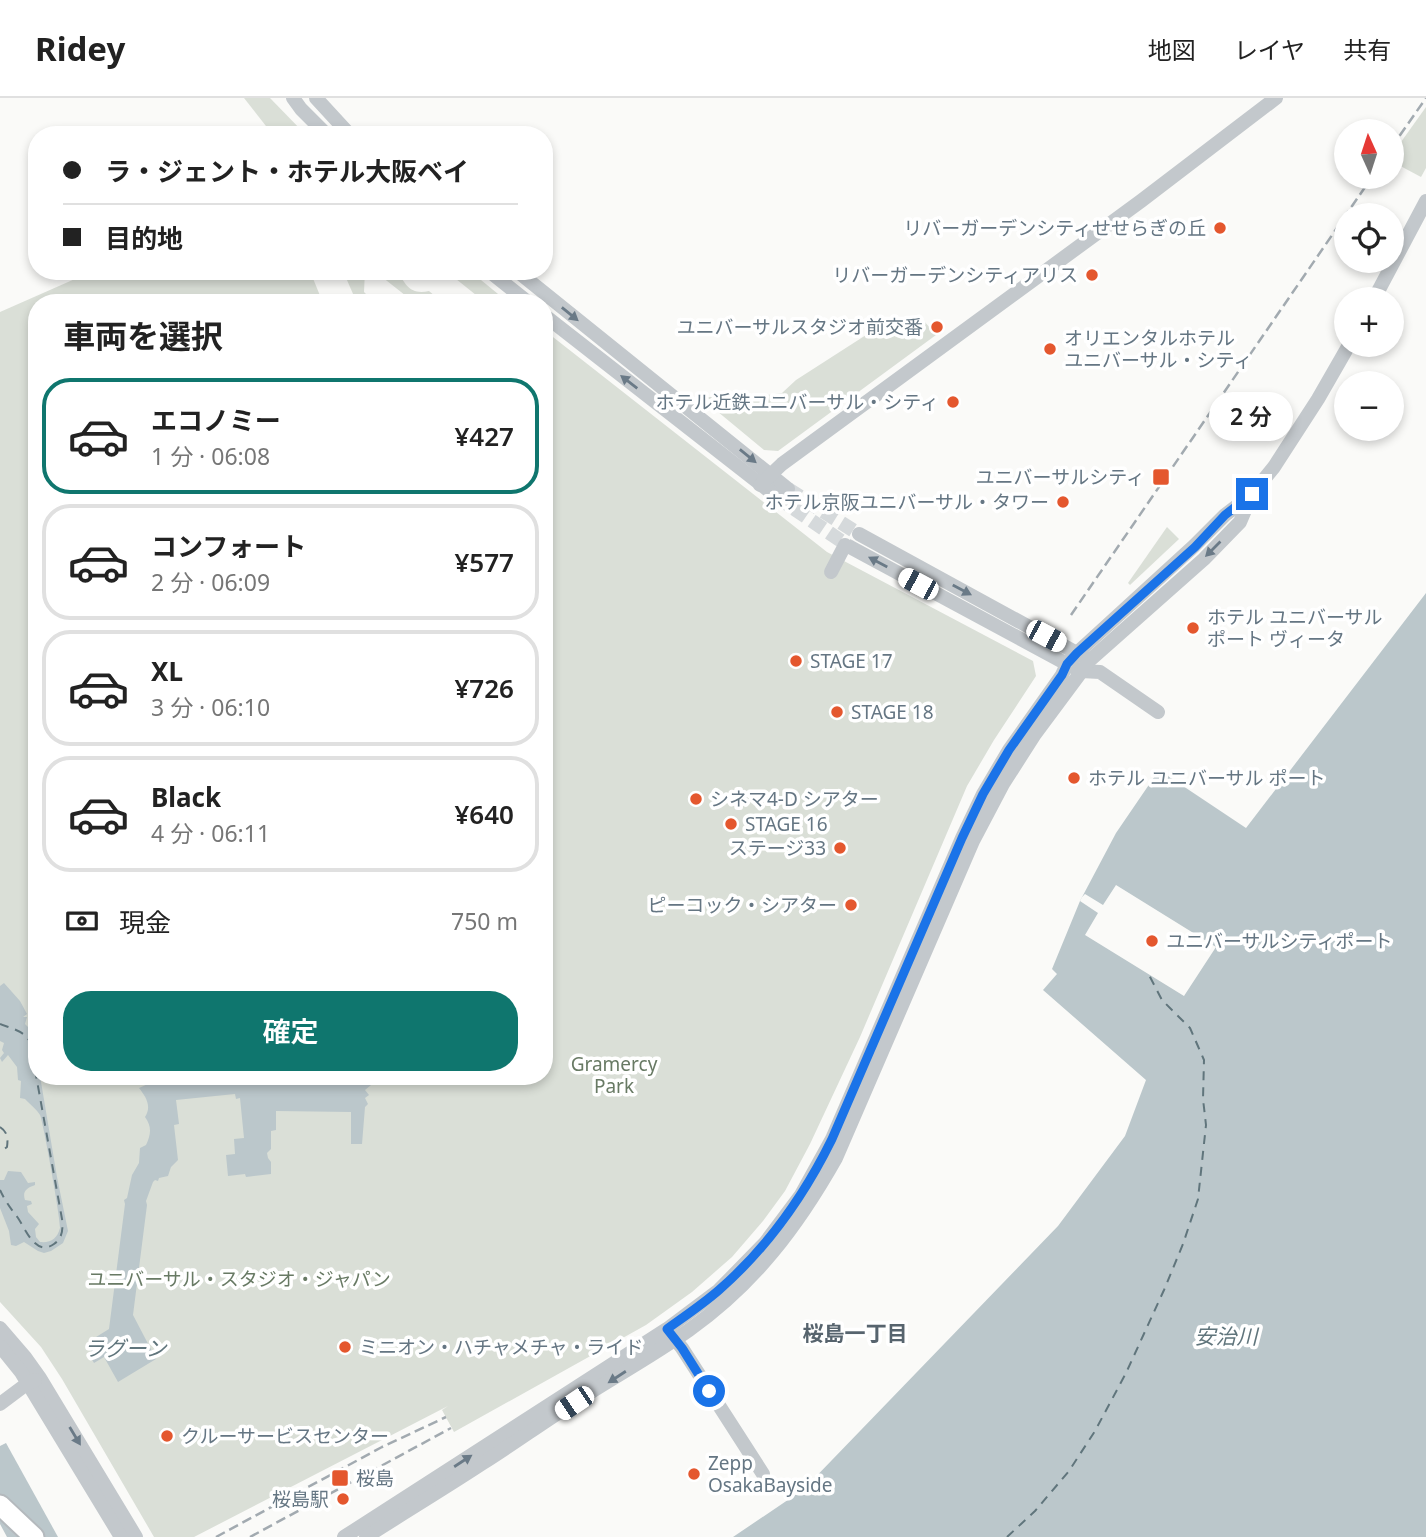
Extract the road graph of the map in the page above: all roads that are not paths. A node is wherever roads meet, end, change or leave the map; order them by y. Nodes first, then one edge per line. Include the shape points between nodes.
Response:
1 (293, 98) edge
2 (316, 98) edge
3 (1276, 98) edge
4 (318, 126) edge
5 (342, 126) edge
6 (1426, 201) edge
7 (500, 280) edge
8 (528, 280) edge
9 (1380, 287) edge
10 (518, 294) edge
11 (544, 294) edge
12 (553, 301) edge
13 (553, 322) edge
14 (1342, 357) edge
15 (765, 480) junction
16 (783, 493) tunnel mouth
17 (859, 534) tunnel mouth
18 (831, 572) dead end
19 (1067, 664) junction
20 (1087, 664) junction
21 (1158, 712) dead end
22 (0, 1328) edge
23 (671, 1334) junction
24 (0, 1346) edge
25 (34, 1380) junction
26 (0, 1404) edge
27 (763, 1474) dead end
28 (0, 1505) edge
29 (34, 1537) edge
30 (121, 1537) edge
31 (136, 1537) edge
32 (344, 1537) edge
33 (366, 1537) edge

1 - 4 street
2 - 5 street
3 - 15 street
6 - 9 street
7 - 10 street
8 -> 11 street
12 -> 15 street
15 -> 13 street
14 - 20 street via 1274,467 1252,494 1225,515
15 - 16 street
17 -> 20 street
19 -> 18 street via 847,546
19 - 20 street
19 - 23 street via 983,794 811,1178 785,1218 744,1265
20 - 21 street
20 - 23 street via 1035,734 972,841 836,1158 816,1193 751,1277 712,1312
22 - 25 street via 24,1357
23 - 27 street
32 -> 23 street
23 -> 33 street via 606,1384
24 - 25 street
25 - 26 street
25 - 30 street
25 -> 31 street
28 - 29 highway

